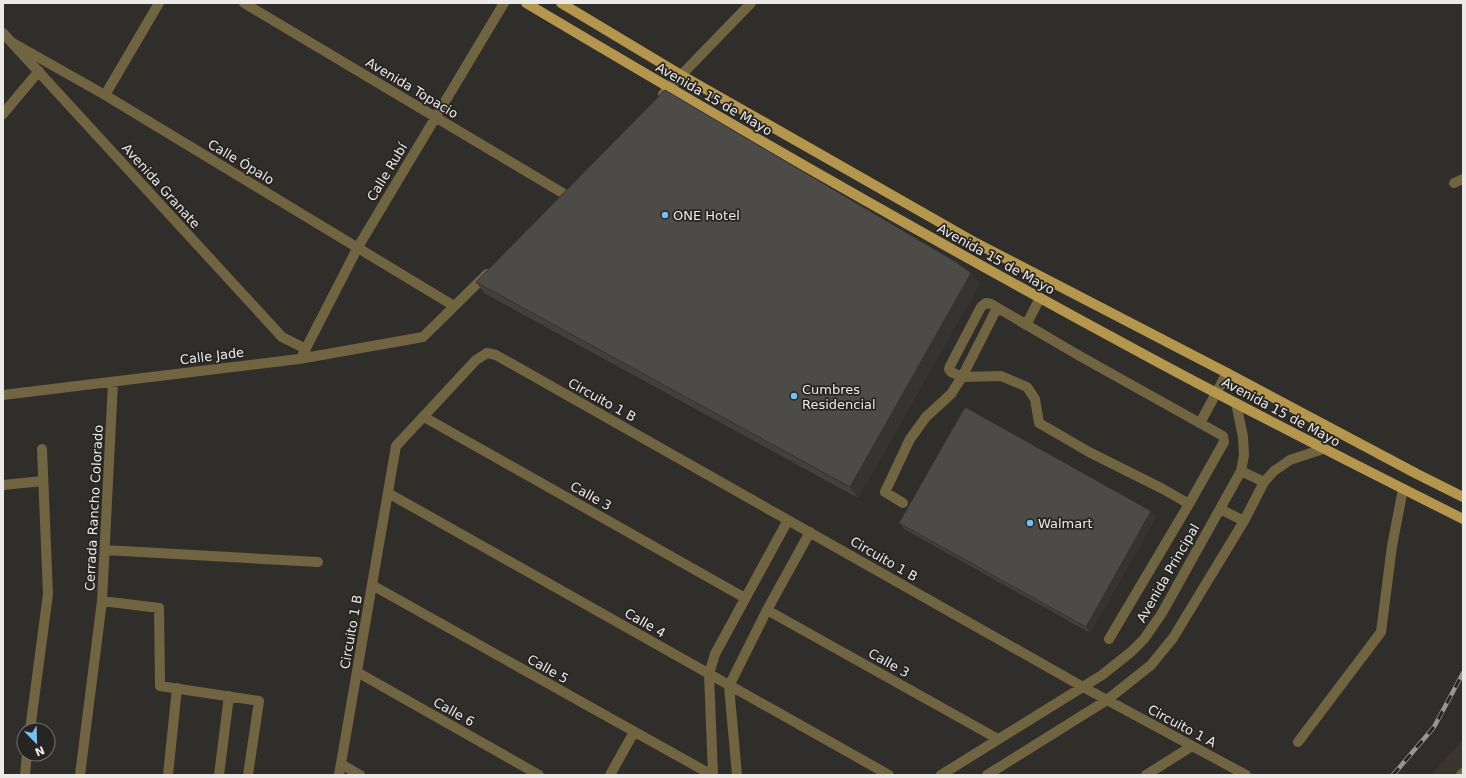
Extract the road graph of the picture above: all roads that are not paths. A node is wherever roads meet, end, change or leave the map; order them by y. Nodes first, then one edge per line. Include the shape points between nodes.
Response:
1 (159, 3) edge
2 (244, 3) edge
3 (504, 3) edge
4 (526, 3) edge
5 (561, 3) edge
6 (751, 3) edge
7 (3, 33) edge
8 (13, 43) junction
9 (39, 71) junction
10 (681, 75) junction
11 (669, 88) junction
12 (105, 95) junction
13 (658, 99) edge
14 (3, 114) edge
15 (436, 117) junction
16 (565, 195) edge
17 (976, 243) junction
18 (358, 247) junction
19 (969, 259) junction
20 (493, 267) edge
21 (1040, 298) junction
22 (454, 306) junction
23 (998, 308) junction
24 (1026, 325) junction
25 (306, 349) junction
26 (299, 358) junction
27 (1227, 373) junction
28 (962, 378) junction
29 (113, 382) junction
30 (1216, 393) junction
31 (3, 395) edge
32 (1236, 403) junction
33 (424, 417) junction
34 (1200, 423) junction
35 (42, 449) dead end
36 (1323, 449) junction
37 (1241, 472) junction
38 (43, 481) junction
39 (1264, 482) junction
40 (3, 486) edge
41 (1403, 489) junction
42 (388, 493) junction
43 (1463, 497) edge
44 (903, 503) dead end
45 (1189, 504) junction
46 (1220, 509) junction
47 (1463, 519) edge
48 (788, 520) junction
49 (1244, 521) junction
50 (810, 532) junction
51 (105, 550) junction
52 (318, 562) dead end
53 (372, 585) junction
54 (746, 598) junction
55 (102, 601) junction
56 (767, 610) junction
57 (1108, 640) dead end
58 (357, 672) junction
59 (709, 674) junction
60 (729, 686) junction
61 (1083, 687) junction
62 (177, 688) junction
63 (229, 696) junction
64 (1106, 700) junction
65 (31, 722) edge
66 (634, 732) junction
67 (998, 739) junction
68 (1298, 742) dead end
69 (1192, 746) junction
70 (26, 762) edge
71 (341, 764) junction
72 (25, 775) edge
73 (80, 775) edge
74 (168, 775) edge
75 (219, 775) edge
76 (248, 775) edge
77 (339, 775) edge
78 (360, 775) edge
79 (539, 775) edge
80 (610, 775) edge
81 (712, 775) edge
82 (737, 775) edge
83 (889, 775) edge
84 (941, 775) edge
85 (987, 775) edge
86 (1146, 775) edge
87 (1246, 775) edge

1 - 12 street
2 - 15 street, Avenida Topacio
3 - 15 street, Calle Rubí
4 - 11 main road, Avenida 15 de Mayo
5 - 10 main road, Avenida 15 de Mayo
6 - 10 street
7 - 8 street, Avenida Granate
8 - 9 street, Avenida Granate
8 - 12 street, Calle Ópalo
9 - 14 street
9 - 25 street, Avenida Granate via 282,337
10 - 11 street
10 - 17 main road, Avenida 15 de Mayo
11 - 13 street
11 - 19 main road, Avenida 15 de Mayo via 730,128 855,199
12 - 18 street, Calle Ópalo
15 - 16 street, Avenida Topacio
15 - 18 street, Calle Rubí
17 - 19 main road
17 - 27 main road, Avenida 15 de Mayo
18 - 22 street, Calle Ópalo
18 - 25 street, Calle Rubí
19 - 21 main road, Avenida 15 de Mayo
20 - 22 street
21 - 24 street
21 - 30 main road, Avenida 15 de Mayo
22 - 26 street, Calle Jade via 423,336
23 - 24 street
23 - 28 street
23 - 28 street via 986,303 981,307 950,366 951,372
24 - 34 street
25 - 26 street, Calle Rubí
26 - 29 street, Calle Jade
27 - 30 street
27 - 43 main road, Avenida 15 de Mayo
28 - 44 street via 951,394 926,417 910,439 884,492
28 - 45 street via 1001,376 1027,387 1035,399 1039,423
29 - 31 street, Calle Jade
29 - 51 street, Cerrada Rancho Colorado
30 - 32 main road, Avenida 15 de Mayo
30 - 34 street
32 - 36 main road, Avenida 15 de Mayo
32 - 37 street, Avenida Principal via 1243,437 1244,455
33 - 42 street, Circuito 1 B via 396,446
33 - 48 street, Circuito 1 B via 476,360 487,354 496,355
33 - 54 street, Calle 3
34 - 45 street via 1223,436 1224,442
35 - 38 street
36 - 39 street via 1290,460
36 - 41 main road, Avenida 15 de Mayo
37 - 39 street
37 - 46 street, Avenida Principal
38 - 40 street
38 - 65 street via 48,594
39 - 49 street
41 - 47 main road, Avenida 15 de Mayo
41 - 68 street via 1392,546 1382,632
42 - 53 street, Circuito 1 B
42 - 59 street, Calle 4
45 - 57 street
46 - 49 street
46 - 61 street, Avenida Principal via 1162,614 1144,639 1102,675
48 - 50 street, Circuito 1 B
48 - 54 street
49 - 64 street via 1173,638 1151,665
50 - 56 street
50 - 61 street, Circuito 1 B
51 - 52 street
51 - 55 street, Cerrada Rancho Colorado
53 - 58 street, Circuito 1 B
53 - 66 street, Calle 5
54 - 59 street via 715,654
55 - 62 street, Cerrada Rancho Colorado via 159,608 160,686
55 - 73 street
56 - 60 street
56 - 67 street, Calle 3
58 - 71 street, Circuito 1 B
58 - 79 street, Calle 6
59 - 60 street, Calle 4
59 - 81 street
60 - 82 street
60 - 83 street, Calle 4
61 - 64 street, Circuito 1 B
61 - 67 street, Avenida Principal
62 - 63 street
62 - 74 street
63 - 75 street
63 - 76 street via 259,701
64 - 69 street, Circuito 1 A
64 - 85 street
66 - 80 street
66 - 81 street, Calle 5
67 - 84 street, Avenida Principal
69 - 86 street
69 - 87 street, Circuito 1 A
70 - 72 street
71 - 77 street, Circuito 1 B
71 - 78 street

